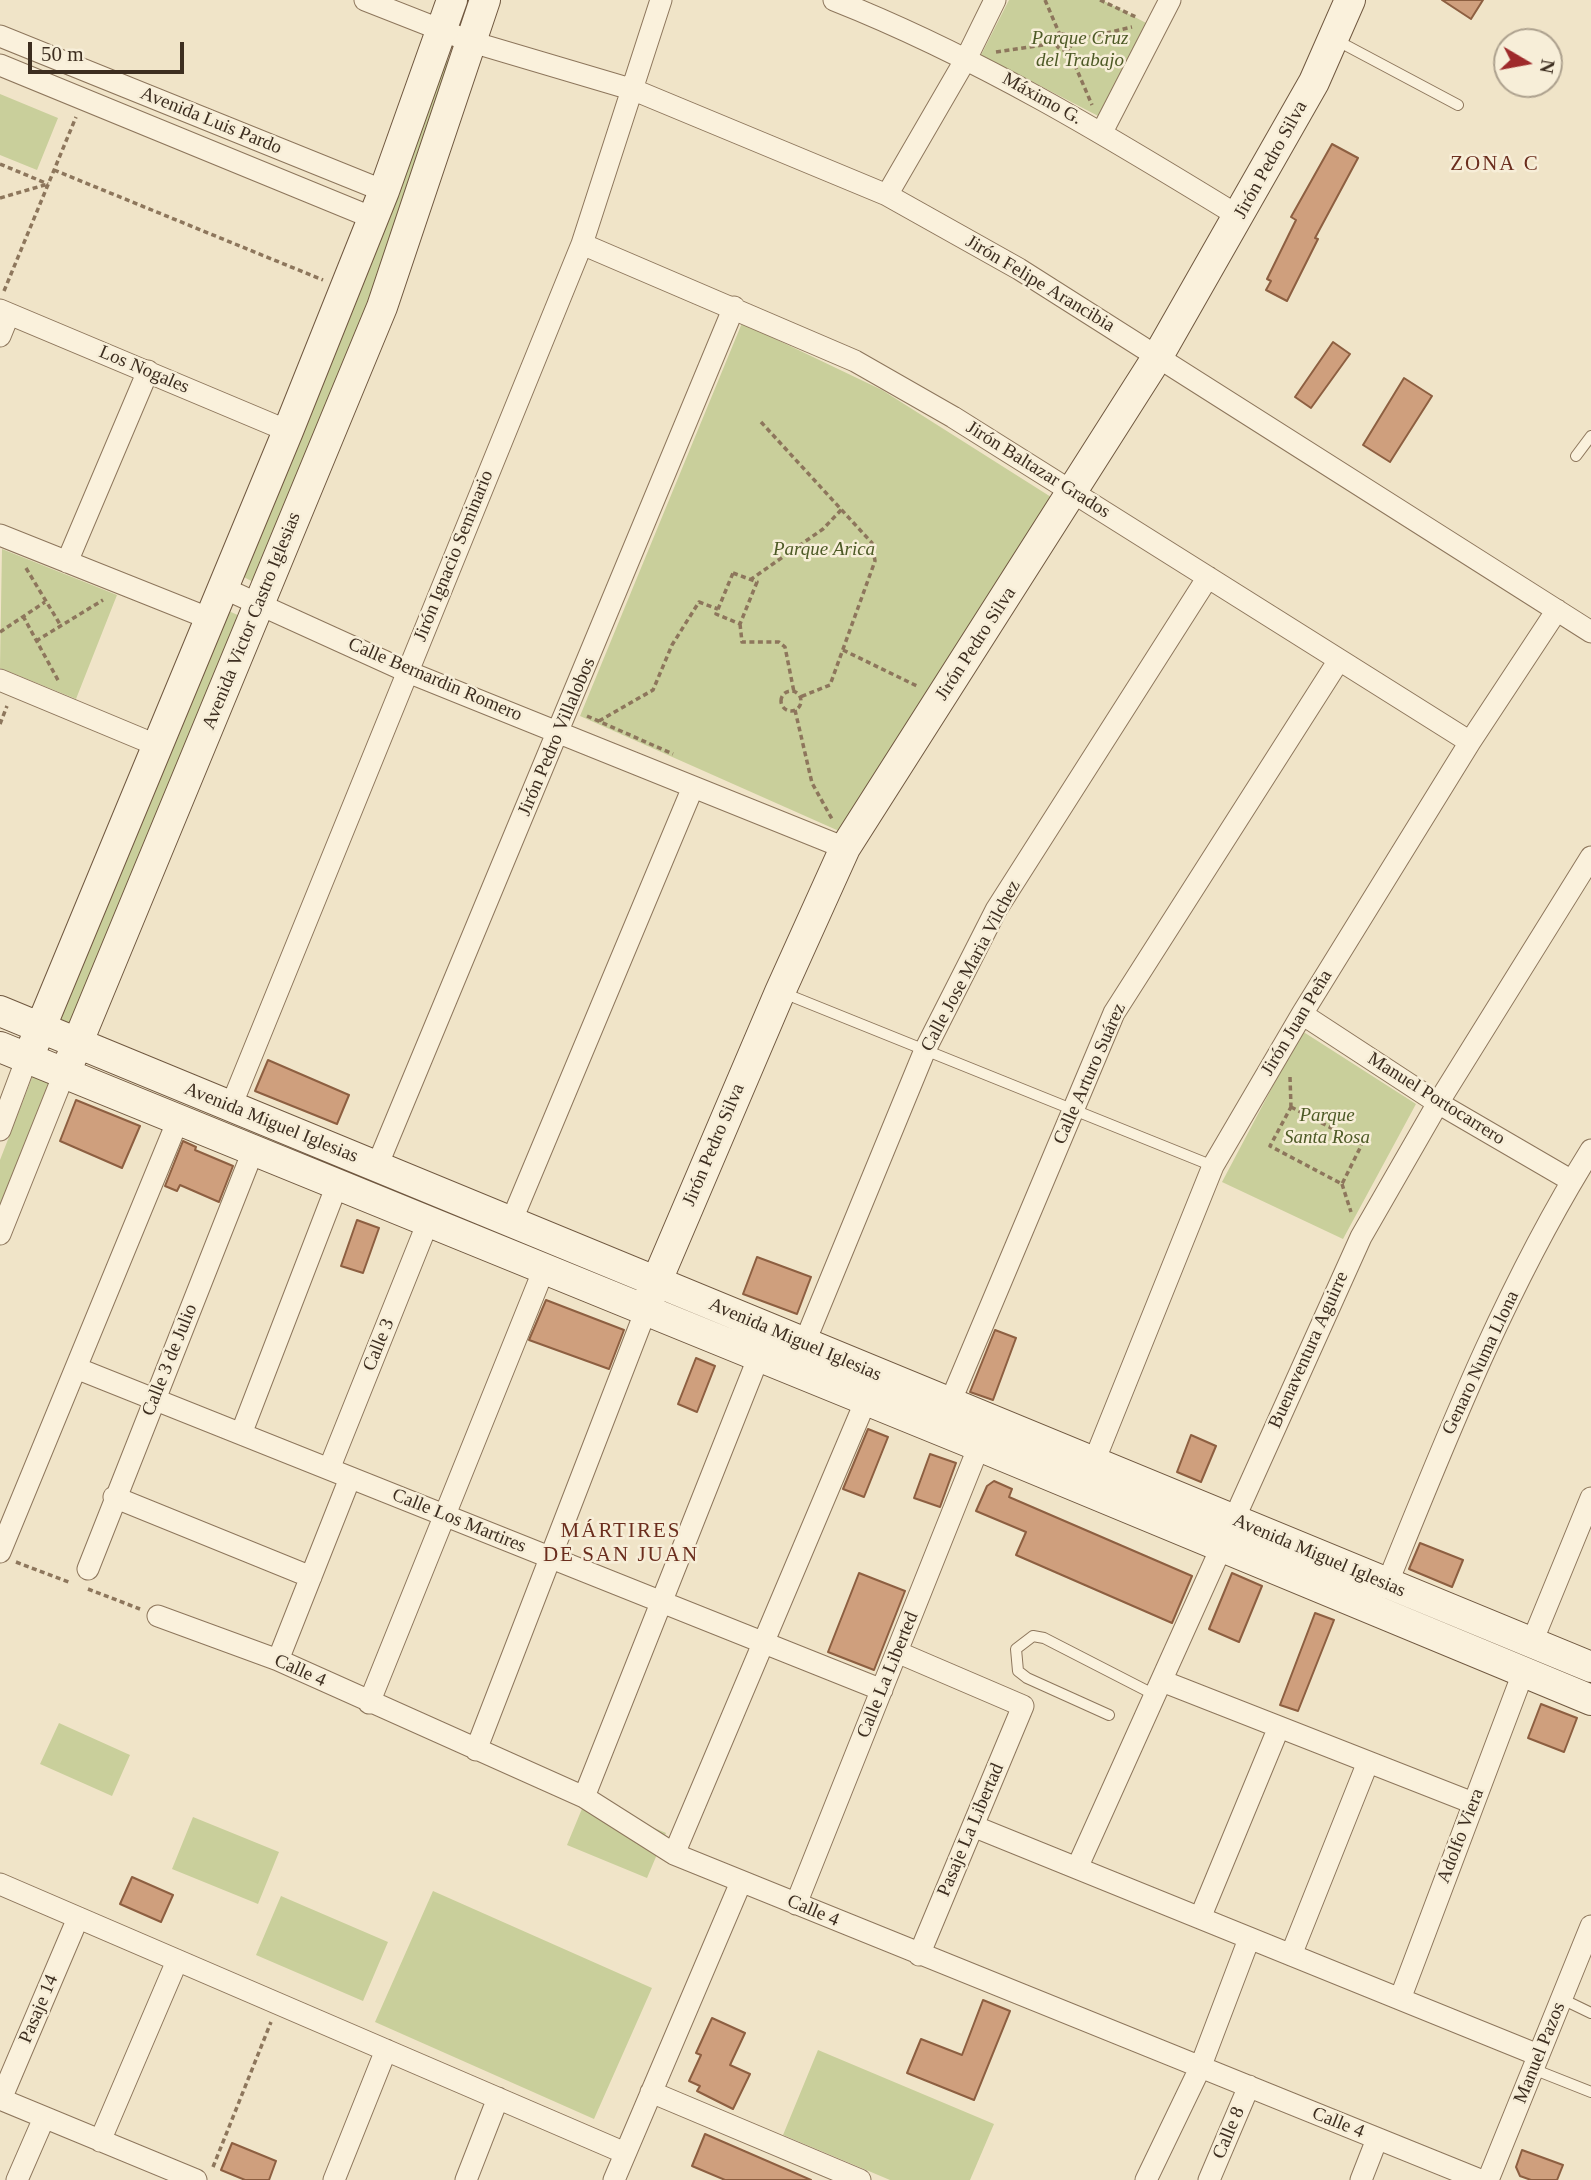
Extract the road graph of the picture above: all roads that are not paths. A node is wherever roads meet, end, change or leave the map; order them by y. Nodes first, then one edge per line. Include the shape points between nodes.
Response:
1 (365, 0) edge
2 (452, 0) edge
3 (485, 0) edge
4 (661, 0) edge
5 (834, 0) edge
6 (995, 0) edge
7 (1170, 0) edge
8 (1350, 0) edge
9 (442, 31) junction
10 (0, 36) edge
11 (1334, 39) junction
12 (472, 42) junction
13 (967, 57) junction
14 (0, 65) edge
15 (634, 90) junction
16 (1458, 105) dead end
17 (1102, 132) junction
18 (887, 195) junction
19 (378, 205) junction
20 (1240, 217) junction
21 (582, 244) junction
22 (734, 307) junction
23 (3, 308) edge
24 (0, 336) edge
25 (1158, 356) junction
26 (148, 371) junction
27 (288, 431) junction
28 (1591, 436) edge
29 (1576, 456) dead end
30 (1074, 492) junction
31 (5, 537) edge
32 (67, 562) junction
33 (1208, 577) junction
34 (221, 587) junction
35 (259, 603) junction
36 (1557, 610) junction
37 (208, 618) junction
38 (1591, 632) edge
39 (1339, 660) junction
40 (408, 672) junction
41 (0, 680) edge
42 (559, 733) junction
43 (1470, 742) junction
44 (156, 745) junction
45 (693, 787) junction
46 (845, 848) junction
47 (1591, 857) edge
48 (780, 992) junction
49 (0, 1011) edge
50 (1302, 1014) junction
51 (41, 1028) junction
52 (77, 1044) junction
53 (0, 1047) edge
54 (925, 1050) junction
55 (27, 1058) junction
56 (64, 1074) junction
57 (1438, 1102) junction
58 (231, 1106) junction
59 (1073, 1111) junction
60 (178, 1120) junction
61 (0, 1130) edge
62 (1591, 1150) edge
63 (253, 1151) junction
64 (377, 1166) junction
65 (1213, 1166) junction
66 (1572, 1181) junction
67 (337, 1185) junction
68 (428, 1222) junction
69 (512, 1222) junction
70 (0, 1234) edge
71 (544, 1269) junction
72 (656, 1282) junction
73 (646, 1310) junction
74 (804, 1344) junction
75 (760, 1356) junction
76 (76, 1368) junction
77 (155, 1400) junction
78 (866, 1400) junction
79 (949, 1405) junction
80 (241, 1434) junction
81 (979, 1446) junction
82 (1093, 1464) junction
83 (329, 1469) junction
84 (350, 1478) junction
85 (114, 1497) junction
86 (1591, 1498) edge
87 (444, 1515) junction
88 (1227, 1533) junction
89 (0, 1552) edge
90 (550, 1558) junction
91 (88, 1569) dead end
92 (312, 1577) junction
93 (1387, 1584) junction
94 (664, 1603) junction
95 (158, 1616) dead end
96 (763, 1643) junction
97 (1532, 1643) junction
98 (897, 1652) junction
99 (278, 1660) junction
100 (1591, 1667) edge
101 (1523, 1674) junction
102 (1159, 1688) junction
103 (881, 1690) junction
104 (1591, 1700) edge
105 (369, 1703) junction
106 (1110, 1715) dead end
107 (1279, 1727) junction
108 (476, 1749) junction
109 (1368, 1762) junction
110 (584, 1797) junction
111 (1473, 1803) junction
112 (973, 1826) junction
113 (674, 1854) junction
114 (1077, 1868) junction
115 (741, 1882) junction
116 (0, 1884) edge
117 (796, 1904) junction
118 (78, 1918) junction
119 (1200, 1918) junction
120 (1591, 1926) edge
121 (1249, 1939) junction
122 (919, 1955) junction
123 (1291, 1955) junction
124 (177, 1961) junction
125 (1400, 1999) junction
126 (1562, 1999) junction
127 (1591, 2013) edge
128 (386, 2050) junction
129 (1536, 2062) junction
130 (1200, 2068) junction
131 (1249, 2086) junction
132 (651, 2092) junction
133 (1591, 2092) edge
134 (498, 2098) junction
135 (0, 2099) edge
136 (44, 2118) junction
137 (1377, 2139) junction
138 (100, 2141) junction
139 (625, 2153) junction
140 (148, 2171) edge
141 (203, 2176) edge
142 (17, 2180) edge
143 (334, 2180) edge
144 (466, 2180) edge
145 (614, 2180) edge
146 (860, 2180) edge
147 (1146, 2180) edge
148 (1209, 2180) edge
149 (1361, 2180) edge
150 (1480, 2180) edge
151 (1488, 2180) edge

1 - 9 street, Jirón Felipe Arancibia
2 - 9 street, Avenida Victor Castro Iglesias
3 - 12 street, Avenida Victor Castro Iglesias
4 - 15 street, Jirón Ignacio Seminario
5 - 13 street, Máximo G.
6 - 13 street
7 - 17 street via 1152,25
8 - 11 street, Jirón Pedro Silva
9 - 12 street, Jirón Felipe Arancibia
9 - 19 street, Avenida Victor Castro Iglesias
10 - 19 street, Avenida Luis Pardo
11 - 16 lane
11 - 20 street, Jirón Pedro Silva
12 - 15 street, Jirón Felipe Arancibia
12 - 35 street, Avenida Victor Castro Iglesias via 382,307
13 - 17 street, Máximo G.
13 - 18 street
14 - 19 street, Avenida Luis Pardo
15 - 18 street, Jirón Felipe Arancibia
15 - 21 street, Jirón Ignacio Seminario
17 - 20 street, Máximo G.
18 - 25 street, Jirón Felipe Arancibia via 1019,269
19 - 27 street, Avenida Victor Castro Iglesias
20 - 25 street, Jirón Pedro Silva
21 - 22 street, Jirón Baltazar Grados
21 - 40 street, Jirón Ignacio Seminario
22 - 30 street, Jirón Baltazar Grados via 855,361
22 - 42 street, Jirón Pedro Villalobos
23 - 24 street
23 - 26 street, Los Nogales
25 - 30 street, Jirón Pedro Silva
25 - 36 street, Jirón Felipe Arancibia
26 - 27 street, Los Nogales
26 - 32 street
27 - 34 street, Avenida Victor Castro Iglesias
28 - 29 lane
30 - 33 street, Jirón Baltazar Grados
30 - 46 street, Jirón Pedro Silva
31 - 32 street
32 - 37 street
33 - 39 street, Jirón Baltazar Grados
33 - 54 street, Calle Jose Maria Vilchez via 996,910
34 - 35 street, Calle Bernardin Romero
34 - 37 street, Avenida Victor Castro Iglesias
35 - 40 street, Calle Bernardin Romero
35 - 52 street, Avenida Victor Castro Iglesias
36 - 38 street, Jirón Felipe Arancibia
36 - 43 street, Jirón Juan Peña
37 - 44 street, Avenida Victor Castro Iglesias
39 - 43 street, Jirón Baltazar Grados
39 - 59 street, Calle Arturo Suárez via 1114,1013
40 - 42 street, Calle Bernardin Romero
40 - 58 street, Jirón Ignacio Seminario
41 - 44 street
42 - 45 street, Calle Bernardin Romero
42 - 64 street, Jirón Pedro Villalobos
43 - 50 street, Jirón Juan Peña
44 - 51 street, Avenida Victor Castro Iglesias
45 - 46 street, Calle Bernardin Romero
45 - 69 street
46 - 48 street, Jirón Pedro Silva
47 - 57 street, Buenaventura Aguirre
48 - 54 lane
48 - 72 street, Jirón Pedro Silva
49 - 51 street, Avenida Miguel Iglesias
50 - 57 street, Manuel Portocarrero
50 - 65 street, Jirón Juan Peña
51 - 52 street, Avenida Miguel Iglesias
51 - 55 street, Avenida Victor Castro Iglesias
52 - 56 street, Avenida Victor Castro Iglesias
52 - 58 street, Avenida Miguel Iglesias
53 - 55 street, Avenida Miguel Iglesias
54 - 59 lane
54 - 74 street, Calle Jose Maria Vilchez
55 - 56 street, Avenida Miguel Iglesias
55 - 61 street, Avenida Victor Castro Iglesias
56 - 60 street, Avenida Miguel Iglesias
56 - 70 street, Avenida Victor Castro Iglesias
57 - 66 street, Manuel Portocarrero
57 - 88 street, Buenaventura Aguirre via 1358,1242
58 - 64 street, Avenida Miguel Iglesias
59 - 65 lane
59 - 79 street, Calle Arturo Suárez
60 - 63 street, Avenida Miguel Iglesias
60 - 76 street
62 - 66 street, Genaro Numa Llona
63 - 67 street, Avenida Miguel Iglesias
63 - 77 street, Calle 3 de Julio
64 - 69 street, Avenida Miguel Iglesias
65 - 82 street, Jirón Juan Peña
66 - 93 street, Genaro Numa Llona via 1466,1392
67 - 68 street, Avenida Miguel Iglesias
67 - 80 street
68 - 71 street, Avenida Miguel Iglesias
68 - 83 street, Calle 3
69 - 72 street, Avenida Miguel Iglesias
71 - 73 street, Avenida Miguel Iglesias
71 - 87 street
72 - 73 street, Jirón Pedro Silva
72 - 74 street, Avenida Miguel Iglesias
73 - 75 street, Avenida Miguel Iglesias
73 - 90 street
74 - 79 street, Avenida Miguel Iglesias
75 - 78 street, Avenida Miguel Iglesias
75 - 94 street
76 - 77 street, Calle Los Martires
76 - 89 street
77 - 80 street, Calle Los Martires
77 - 85 street, Calle 3 de Julio
78 - 81 street, Avenida Miguel Iglesias
78 - 96 street
79 - 82 street, Avenida Miguel Iglesias
80 - 83 street, Calle Los Martires
81 - 88 street, Avenida Miguel Iglesias
81 - 98 street, Calle La Liberted
82 - 88 street, Avenida Miguel Iglesias
83 - 84 street, Calle Los Martires
84 - 87 street, Calle Los Martires
84 - 92 street
85 - 91 street, Calle 3 de Julio
85 - 92 street
86 - 97 street
87 - 90 street, Calle Los Martires
87 - 105 street
88 - 93 street, Avenida Miguel Iglesias
88 - 101 street, Avenida Miguel Iglesias
88 - 102 street, Buenaventura Aguirre
90 - 94 street, Calle Los Martires
90 - 108 street
92 - 99 street
93 - 97 street, Avenida Miguel Iglesias
94 - 96 street, Calle Los Martires
94 - 110 street
95 - 99 street, Calle 4
96 - 103 street, Calle Los Martires
96 - 113 street
97 - 100 street, Avenida Miguel Iglesias
98 - 103 street, Calle La Liberted
98 - 112 street, Pasaje La Libertad via 1024,1706
99 - 105 street, Calle 4
101 - 104 street, Avenida Miguel Iglesias
101 - 111 street, Adolfo Viera
102 - 106 lane via 1044,1638 1033,1636 1016,1649 1018,1671 1027,1678
102 - 107 street
102 - 114 street, Buenaventura Aguirre
103 - 117 street, Calle La Liberted
105 - 108 street, Calle 4
107 - 109 street
107 - 119 street
108 - 110 street, Calle 4
109 - 111 street
109 - 123 street
110 - 113 street, Calle 4
111 - 125 street, Adolfo Viera
112 - 114 street
112 - 122 street, Pasaje La Libertad
113 - 115 street, Calle 4
114 - 119 street
115 - 117 street, Calle 4
115 - 132 street
116 - 118 street
117 - 122 street, Calle 4
118 - 124 street
118 - 135 street, Pasaje 14
119 - 121 street
120 - 126 street, Manuel Pazos
121 - 123 street
121 - 130 street
122 - 130 street, Calle 4
123 - 125 street
124 - 128 street
124 - 138 street
125 - 129 street
126 - 127 lane
126 - 129 street, Manuel Pazos
128 - 134 street
128 - 143 street
129 - 133 lane
129 - 151 street, Manuel Pazos
130 - 131 street, Calle 4
130 - 147 street
131 - 137 street, Calle 4
131 - 148 street, Calle 8
132 - 139 street
132 - 146 street
134 - 139 street
134 - 144 street
135 - 136 street
136 - 138 street
136 - 142 street
137 - 149 street
137 - 150 street, Calle 4
138 - 140 street
139 - 145 street
140 - 141 street

